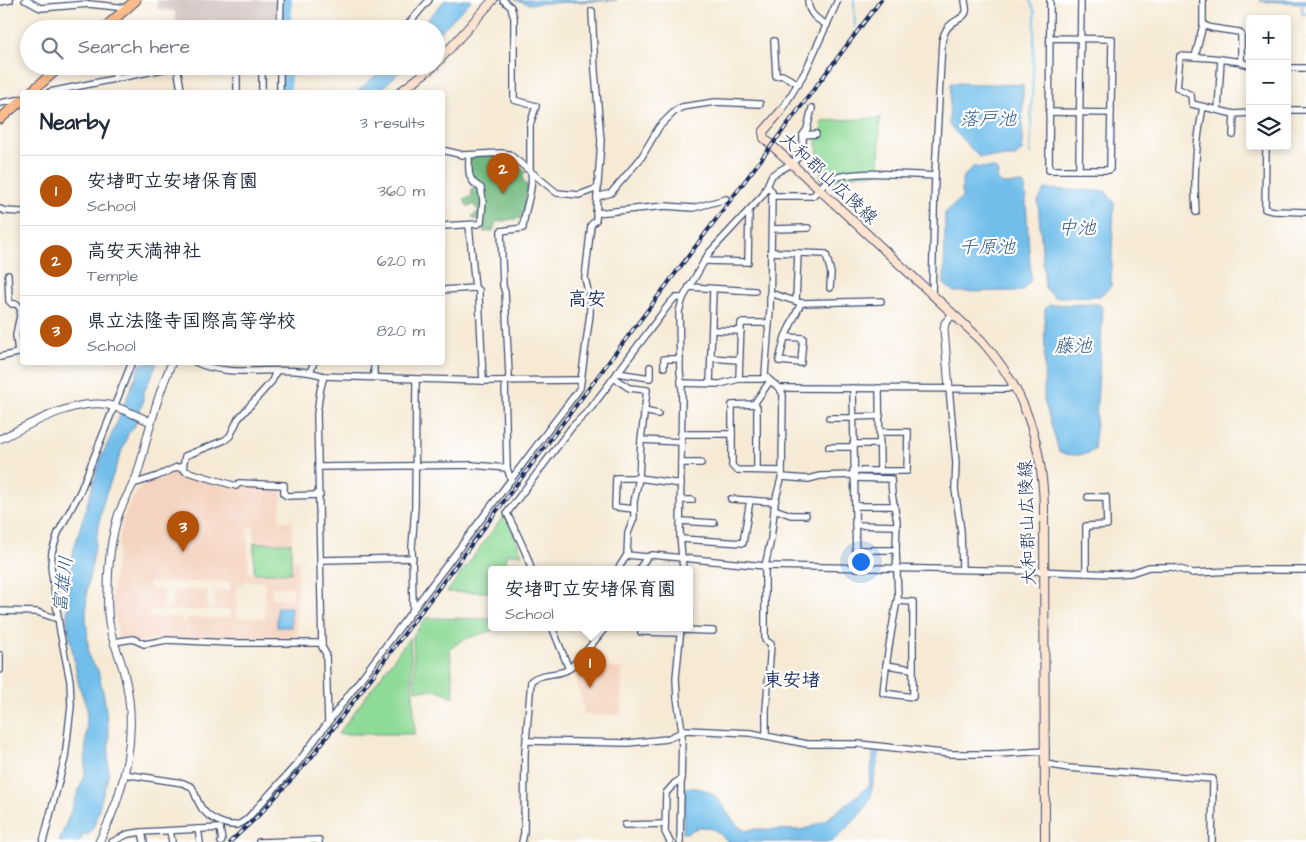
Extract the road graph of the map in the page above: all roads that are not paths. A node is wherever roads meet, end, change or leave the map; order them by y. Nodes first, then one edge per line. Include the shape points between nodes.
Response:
1 (10, 0) edge
2 (26, 0) edge
3 (136, 0) edge
4 (281, 0) edge
5 (429, 0) edge
6 (493, 0) edge
7 (503, 0) edge
8 (808, 0) edge
9 (838, 0) edge
10 (965, 0) edge
11 (1050, 0) edge
12 (1081, 0) edge
13 (1203, 0) edge
14 (0, 2) edge
15 (128, 8) junction
16 (592, 11) dead end
17 (114, 20) edge
18 (280, 20) edge
19 (412, 20) edge
20 (827, 25) junction
21 (1203, 25) junction
22 (1050, 38) junction
23 (1080, 38) junction
24 (774, 41) dead end
25 (445, 53) edge
26 (1195, 57) junction
27 (1221, 59) junction
28 (1242, 62) junction
29 (1246, 64) edge
30 (1291, 68) edge
31 (1306, 68) edge
32 (50, 75) edge
33 (115, 75) edge
34 (132, 75) edge
35 (178, 75) edge
36 (237, 75) edge
37 (262, 75) edge
38 (280, 75) edge
39 (422, 75) edge
40 (115, 79) junction
41 (798, 84) junction
42 (33, 90) edge
43 (60, 90) edge
44 (181, 90) dead end
45 (237, 90) edge
46 (262, 90) edge
47 (280, 90) edge
48 (403, 90) edge
49 (20, 99) edge
50 (20, 101) edge
51 (0, 103) edge
52 (760, 104) dead end
53 (1203, 107) junction
54 (812, 108) dead end
55 (1218, 110) junction
56 (1291, 110) edge
57 (1306, 110) edge
58 (781, 111) joint
59 (1050, 112) junction
60 (1080, 113) junction
61 (1111, 113) junction
62 (1246, 113) edge
63 (1234, 114) junction
64 (0, 120) edge
65 (816, 134) dead end
66 (803, 135) junction
67 (1233, 135) dead end
68 (1266, 150) edge
69 (445, 151) edge
70 (469, 155) junction
71 (791, 164) junction
72 (1079, 170) junction
73 (531, 171) junction
74 (935, 176) junction
75 (768, 186) junction
76 (598, 188) junction
77 (819, 190) junction
78 (772, 196) junction
79 (597, 197) junction
80 (726, 199) dead end
81 (0, 209) edge
82 (749, 210) junction
83 (20, 212) edge
84 (1196, 212) dead end
85 (1306, 212) edge
86 (596, 213) junction
87 (469, 225) junction
88 (445, 226) edge
89 (808, 228) dead end
90 (772, 229) junction
91 (771, 252) junction
92 (798, 253) junction
93 (704, 260) junction
94 (8, 275) dead end
95 (689, 287) junction
96 (475, 288) junction
97 (830, 288) dead end
98 (445, 290) edge
99 (713, 290) junction
100 (755, 291) dead end
101 (770, 293) junction
102 (932, 295) junction
103 (683, 298) junction
104 (799, 301) junction
105 (881, 301) dead end
106 (20, 308) edge
107 (953, 314) junction
108 (20, 315) edge
109 (769, 323) junction
110 (712, 330) junction
111 (740, 331) junction
112 (785, 337) junction
113 (20, 352) edge
114 (0, 357) edge
115 (711, 358) junction
116 (680, 359) junction
117 (739, 360) junction
118 (766, 360) junction
119 (779, 361) junction
120 (131, 365) edge
121 (171, 365) edge
122 (205, 365) edge
123 (313, 365) edge
124 (374, 365) edge
125 (650, 367) dead end
126 (664, 367) dead end
127 (276, 371) junction
128 (310, 372) junction
129 (615, 375) junction
130 (324, 376) junction
131 (374, 377) junction
132 (768, 379) junction
133 (416, 380) junction
134 (581, 380) junction
135 (739, 380) junction
136 (483, 381) junction
137 (507, 381) junction
138 (681, 383) junction
139 (710, 384) junction
140 (1015, 386) junction
141 (781, 388) junction
142 (853, 388) junction
143 (879, 388) junction
144 (950, 388) junction
145 (754, 404) junction
146 (115, 406) junction
147 (644, 411) junction
148 (658, 414) dead end
149 (880, 416) junction
150 (829, 418) dead end
151 (853, 418) junction
152 (149, 421) junction
153 (880, 432) junction
154 (681, 434) junction
155 (732, 434) junction
156 (0, 439) edge
157 (641, 440) junction
158 (681, 442) junction
159 (880, 444) junction
160 (853, 445) junction
161 (829, 447) dead end
162 (681, 463) junction
163 (701, 464) dead end
164 (415, 466) junction
165 (319, 467) junction
166 (183, 468) junction
167 (507, 468) junction
168 (757, 470) junction
169 (880, 471) junction
170 (782, 474) junction
171 (853, 475) junction
172 (639, 478) junction
173 (511, 480) junction
174 (133, 484) junction
175 (681, 484) junction
176 (320, 495) junction
177 (1088, 497) dead end
178 (730, 499) dead end
179 (681, 500) junction
180 (692, 500) dead end
181 (750, 500) junction
182 (775, 502) junction
183 (855, 506) junction
184 (895, 506) junction
185 (634, 509) junction
186 (774, 509) junction
187 (806, 515) dead end
188 (681, 521) junction
189 (714, 523) dead end
190 (855, 525) junction
191 (897, 526) junction
192 (681, 539) junction
193 (856, 550) junction
194 (896, 550) junction
195 (627, 555) junction
196 (647, 557) junction
197 (413, 558) junction
198 (684, 559) junction
199 (321, 560) junction
200 (530, 566) edge
201 (620, 566) edge
202 (641, 566) edge
203 (683, 566) edge
204 (765, 566) junction
205 (856, 568) junction
206 (896, 569) junction
207 (962, 569) junction
208 (1306, 570) edge
209 (1045, 571) junction
210 (1086, 573) junction
211 (897, 601) junction
212 (0, 611) edge
213 (413, 611) junction
214 (58, 619) junction
215 (554, 631) edge
216 (602, 631) edge
217 (660, 631) edge
218 (680, 631) edge
219 (693, 631) edge
220 (641, 632) dead end
221 (713, 632) dead end
222 (114, 642) junction
223 (322, 642) junction
224 (0, 655) edge
225 (886, 665) junction
226 (569, 669) junction
227 (912, 669) junction
228 (0, 670) edge
229 (328, 724) junction
230 (682, 731) junction
231 (766, 735) junction
232 (527, 741) junction
233 (1046, 752) junction
234 (1046, 764) junction
235 (124, 774) junction
236 (682, 779) junction
237 (665, 824) junction
238 (625, 826) dead end
239 (198, 829) junction
240 (170, 831) junction
241 (142, 832) junction
242 (43, 842) edge
243 (99, 842) edge
244 (112, 842) edge
245 (116, 842) edge
246 (144, 842) edge
247 (172, 842) edge
248 (200, 842) edge
249 (221, 842) edge
250 (259, 842) edge
251 (319, 842) edge
252 (522, 842) edge
253 (670, 842) edge
254 (680, 842) edge
255 (1045, 842) edge
256 (1212, 842) edge

1 - 14 street
2 - 15 street via 41,8 90,4
3 - 15 highway
4 - 18 street
5 - 19 street
6 - 25 main road
7 - 73 street via 511,7 514,18 514,100 536,106 530,125
8 - 20 street via 814,18
9 - 20 street
10 - 74 street via 964,16 947,27 944,34
11 - 22 street
12 - 23 street
13 - 21 street
15 - 17 highway
16 - 76 street via 601,141
20 - 41 street
21 - 26 street
21 - 28 street via 1239,32
22 - 23 street
22 - 59 street
23 - 60 street
23 - 61 street via 1112,39
24 - 41 street via 776,76 782,75
26 - 27 street
26 - 53 street via 1180,56 1177,88 1191,95 1192,104
27 - 28 street
27 - 55 street
28 - 29 street
30 - 31 street
32 - 42 highway
33 - 40 street
34 - 40 street
35 - 44 street
36 - 45 street
37 - 46 street
38 - 47 street
39 - 48 main road
40 - 43 street
41 - 58 street
49 - 51 street
50 - 64 highway
52 - 79 street via 715,102 682,107 659,127 641,158 611,193
53 - 55 street
53 - 84 street via 1195,152
54 - 66 street
55 - 63 street
56 - 57 street
58 - 71 main road, 大和郡山広陵線 via 762,135
59 - 60 street
59 - 72 street via 1048,170
60 - 61 street
60 - 72 street
61 - 72 street via 1109,170
62 - 63 street
63 - 67 street
65 - 66 street
66 - 71 street via 803,153
68 - 85 street via 1265,209
69 - 70 street
70 - 73 street via 509,154
70 - 87 street via 470,180 480,188 483,216 482,222
71 - 75 street via 772,175
71 - 77 main road, 大和郡山広陵線
73 - 76 street via 556,193 579,194
73 - 137 street via 523,228 502,231 510,375
74 - 77 street via 844,175 826,181
74 - 102 street
75 - 78 street
75 - 82 street
76 - 79 street
77 - 78 street via 812,196
77 - 102 main road, 大和郡山広陵線
78 - 90 street
79 - 86 street
80 - 86 street via 693,208 665,206
81 - 83 street
82 - 93 street
82 - 93 street via 748,262
86 - 134 street via 596,220 591,225 585,278 590,314
87 - 88 street
87 - 96 street
89 - 90 street
90 - 91 street
91 - 92 street
91 - 101 street
92 - 97 street via 826,254 831,273
92 - 104 street
93 - 95 street
94 - 106 street via 9,300
95 - 99 street
95 - 103 street
96 - 98 street
96 - 136 street via 479,297
99 - 100 street
99 - 110 street
101 - 104 street
101 - 109 street
102 - 107 main road, 大和郡山広陵線
103 - 116 street
103 - 129 street via 675,298 670,303
104 - 105 street
104 - 112 street
107 - 140 main road, 大和郡山広陵線 via 993,354
107 - 144 street via 944,323
108 - 113 street via 16,335
109 - 111 street via 741,323
109 - 118 street
110 - 111 street
110 - 115 street
111 - 117 street
112 - 119 street
112 - 119 street via 803,338 801,363
113 - 114 street
115 - 117 street
115 - 139 street
116 - 126 street via 664,359
116 - 138 street
117 - 135 street
118 - 119 street
118 - 132 street
120 - 146 street
121 - 152 street
122 - 127 street via 221,370
123 - 128 street
124 - 131 street
125 - 129 street via 650,378
127 - 128 street
127 - 166 street via 272,381 238,419 230,436 184,456
128 - 130 street
129 - 147 street via 629,388 647,390
129 - 200 street via 507,513
130 - 131 street
130 - 165 street via 317,414
131 - 133 street
132 - 135 street
132 - 141 street
132 - 145 street
133 - 136 street
133 - 164 street
134 - 137 street
134 - 173 street via 580,388
135 - 139 street
136 - 137 street
137 - 167 street
138 - 139 street
138 - 154 street
140 - 144 street via 1006,389
140 - 209 main road, 大和郡山広陵線 via 1032,426 1042,465
141 - 142 street
141 - 170 street
142 - 143 street
142 - 151 street
143 - 144 street
143 - 149 street
144 - 207 street
145 - 155 street via 732,405
145 - 168 street via 757,407
146 - 152 street
146 - 156 street via 91,404 72,408
146 - 214 street via 80,492 54,544 51,568
147 - 148 street
147 - 157 street
149 - 151 street
149 - 153 street
150 - 151 street
151 - 160 street
152 - 174 street
153 - 159 street
153 - 169 street via 908,432 907,471
154 - 155 street
154 - 158 street
155 - 168 street via 732,466 737,470
157 - 158 street
157 - 172 street
158 - 162 street
159 - 160 street
159 - 169 street
160 - 161 street
160 - 171 street
162 - 163 street
162 - 175 street
164 - 165 street
164 - 167 street
164 - 197 street
165 - 176 street
166 - 174 street via 176,467
166 - 176 street via 236,486 239,483 284,485 287,496
167 - 173 street
168 - 170 street
169 - 171 street
170 - 171 street via 808,479
170 - 182 street
171 - 183 street
171 - 184 street via 891,479
172 - 175 street
172 - 185 street
172 - 185 street via 616,478 615,507
173 - 213 street
174 - 222 street via 114,533 109,570 108,607
175 - 179 street
176 - 199 street
177 - 210 street via 1106,495 1107,525 1086,526
178 - 181 street
179 - 180 street
179 - 188 street
181 - 182 street
181 - 192 street via 743,543
182 - 186 street
183 - 184 street
183 - 190 street
184 - 191 street
185 - 195 street
186 - 187 street via 791,515
186 - 204 street
188 - 189 street
188 - 192 street
190 - 191 street
190 - 193 street
191 - 194 street
192 - 198 street
193 - 194 street
193 - 205 street
194 - 206 street
195 - 196 street
195 - 201 street
196 - 198 street
196 - 202 street
197 - 199 street
197 - 213 street
198 - 203 street
198 - 204 street
199 - 223 street
204 - 205 street
204 - 231 street via 765,640 771,644
205 - 206 street
206 - 207 street
206 - 211 street
207 - 209 street
208 - 210 street via 1193,573 1172,567 1149,567 1124,574
209 - 210 street
209 - 233 main road, 大和郡山広陵線
211 - 225 street
211 - 227 street via 912,602
212 - 214 street via 37,612
213 - 229 street
214 - 242 street via 70,682 71,706 64,764
215 - 226 street
216 - 226 street
217 - 220 street
218 - 230 street via 676,688
219 - 221 street
222 - 223 street via 133,639 144,644 168,640
222 - 235 street via 130,704 130,744
223 - 229 street via 326,654
224 - 228 street
225 - 227 street
225 - 227 street via 884,694 913,697
226 - 232 street via 531,681
229 - 235 street via 247,819 233,826 204,812 192,787
230 - 231 street
230 - 232 street via 667,739 628,743
230 - 236 street
231 - 233 street via 807,744 859,744 951,754
232 - 252 street
233 - 234 main road, 大和郡山広陵線
234 - 255 main road, 大和郡山広陵線
234 - 256 street via 1213,779
235 - 243 street via 110,821
236 - 237 street via 666,793
236 - 254 street
237 - 238 street
237 - 253 street
239 - 240 street
239 - 248 street
239 - 249 street via 220,828
240 - 241 street
240 - 247 street
241 - 245 street via 128,834
241 - 246 street
244 - 245 street
250 - 251 street

